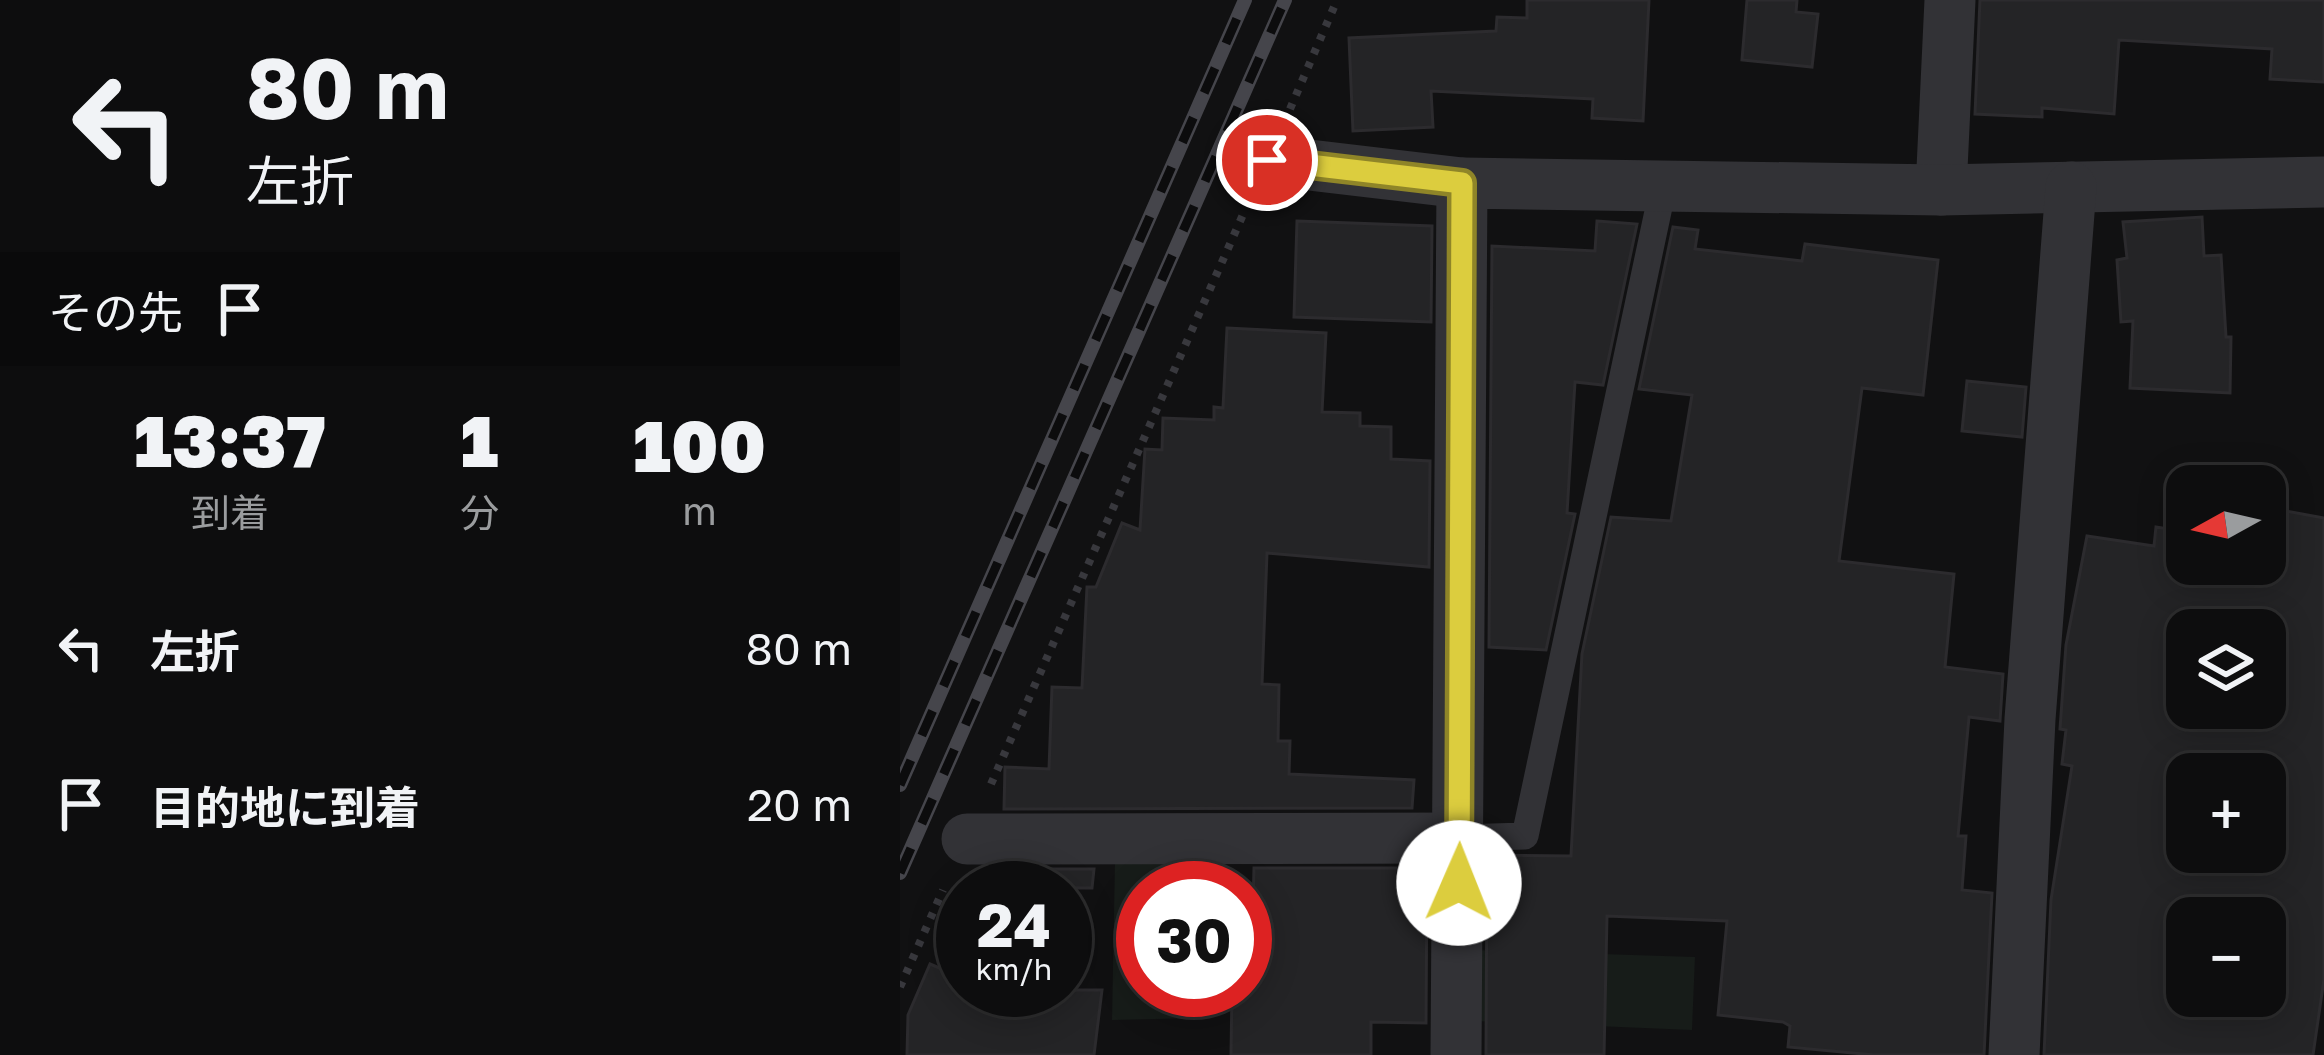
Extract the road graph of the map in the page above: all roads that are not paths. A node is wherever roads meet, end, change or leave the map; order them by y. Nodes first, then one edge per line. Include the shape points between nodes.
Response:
1 (1950, 0) edge
2 (1267, 160) road end
3 (2324, 182) edge
4 (1462, 183) junction
5 (2071, 187) junction
6 (1663, 188) junction
7 (1941, 190) junction
8 (967, 838) road end
9 (1460, 838) junction
10 (1456, 1055) edge
11 (2014, 1055) edge

1 - 7 street
2 - 4 street
3 - 5 street
4 - 6 street
4 - 9 street
5 - 7 street
5 - 11 street via 2030,719
6 - 7 street
6 - 9 lane via 1525,836
8 - 9 street
9 - 10 street

